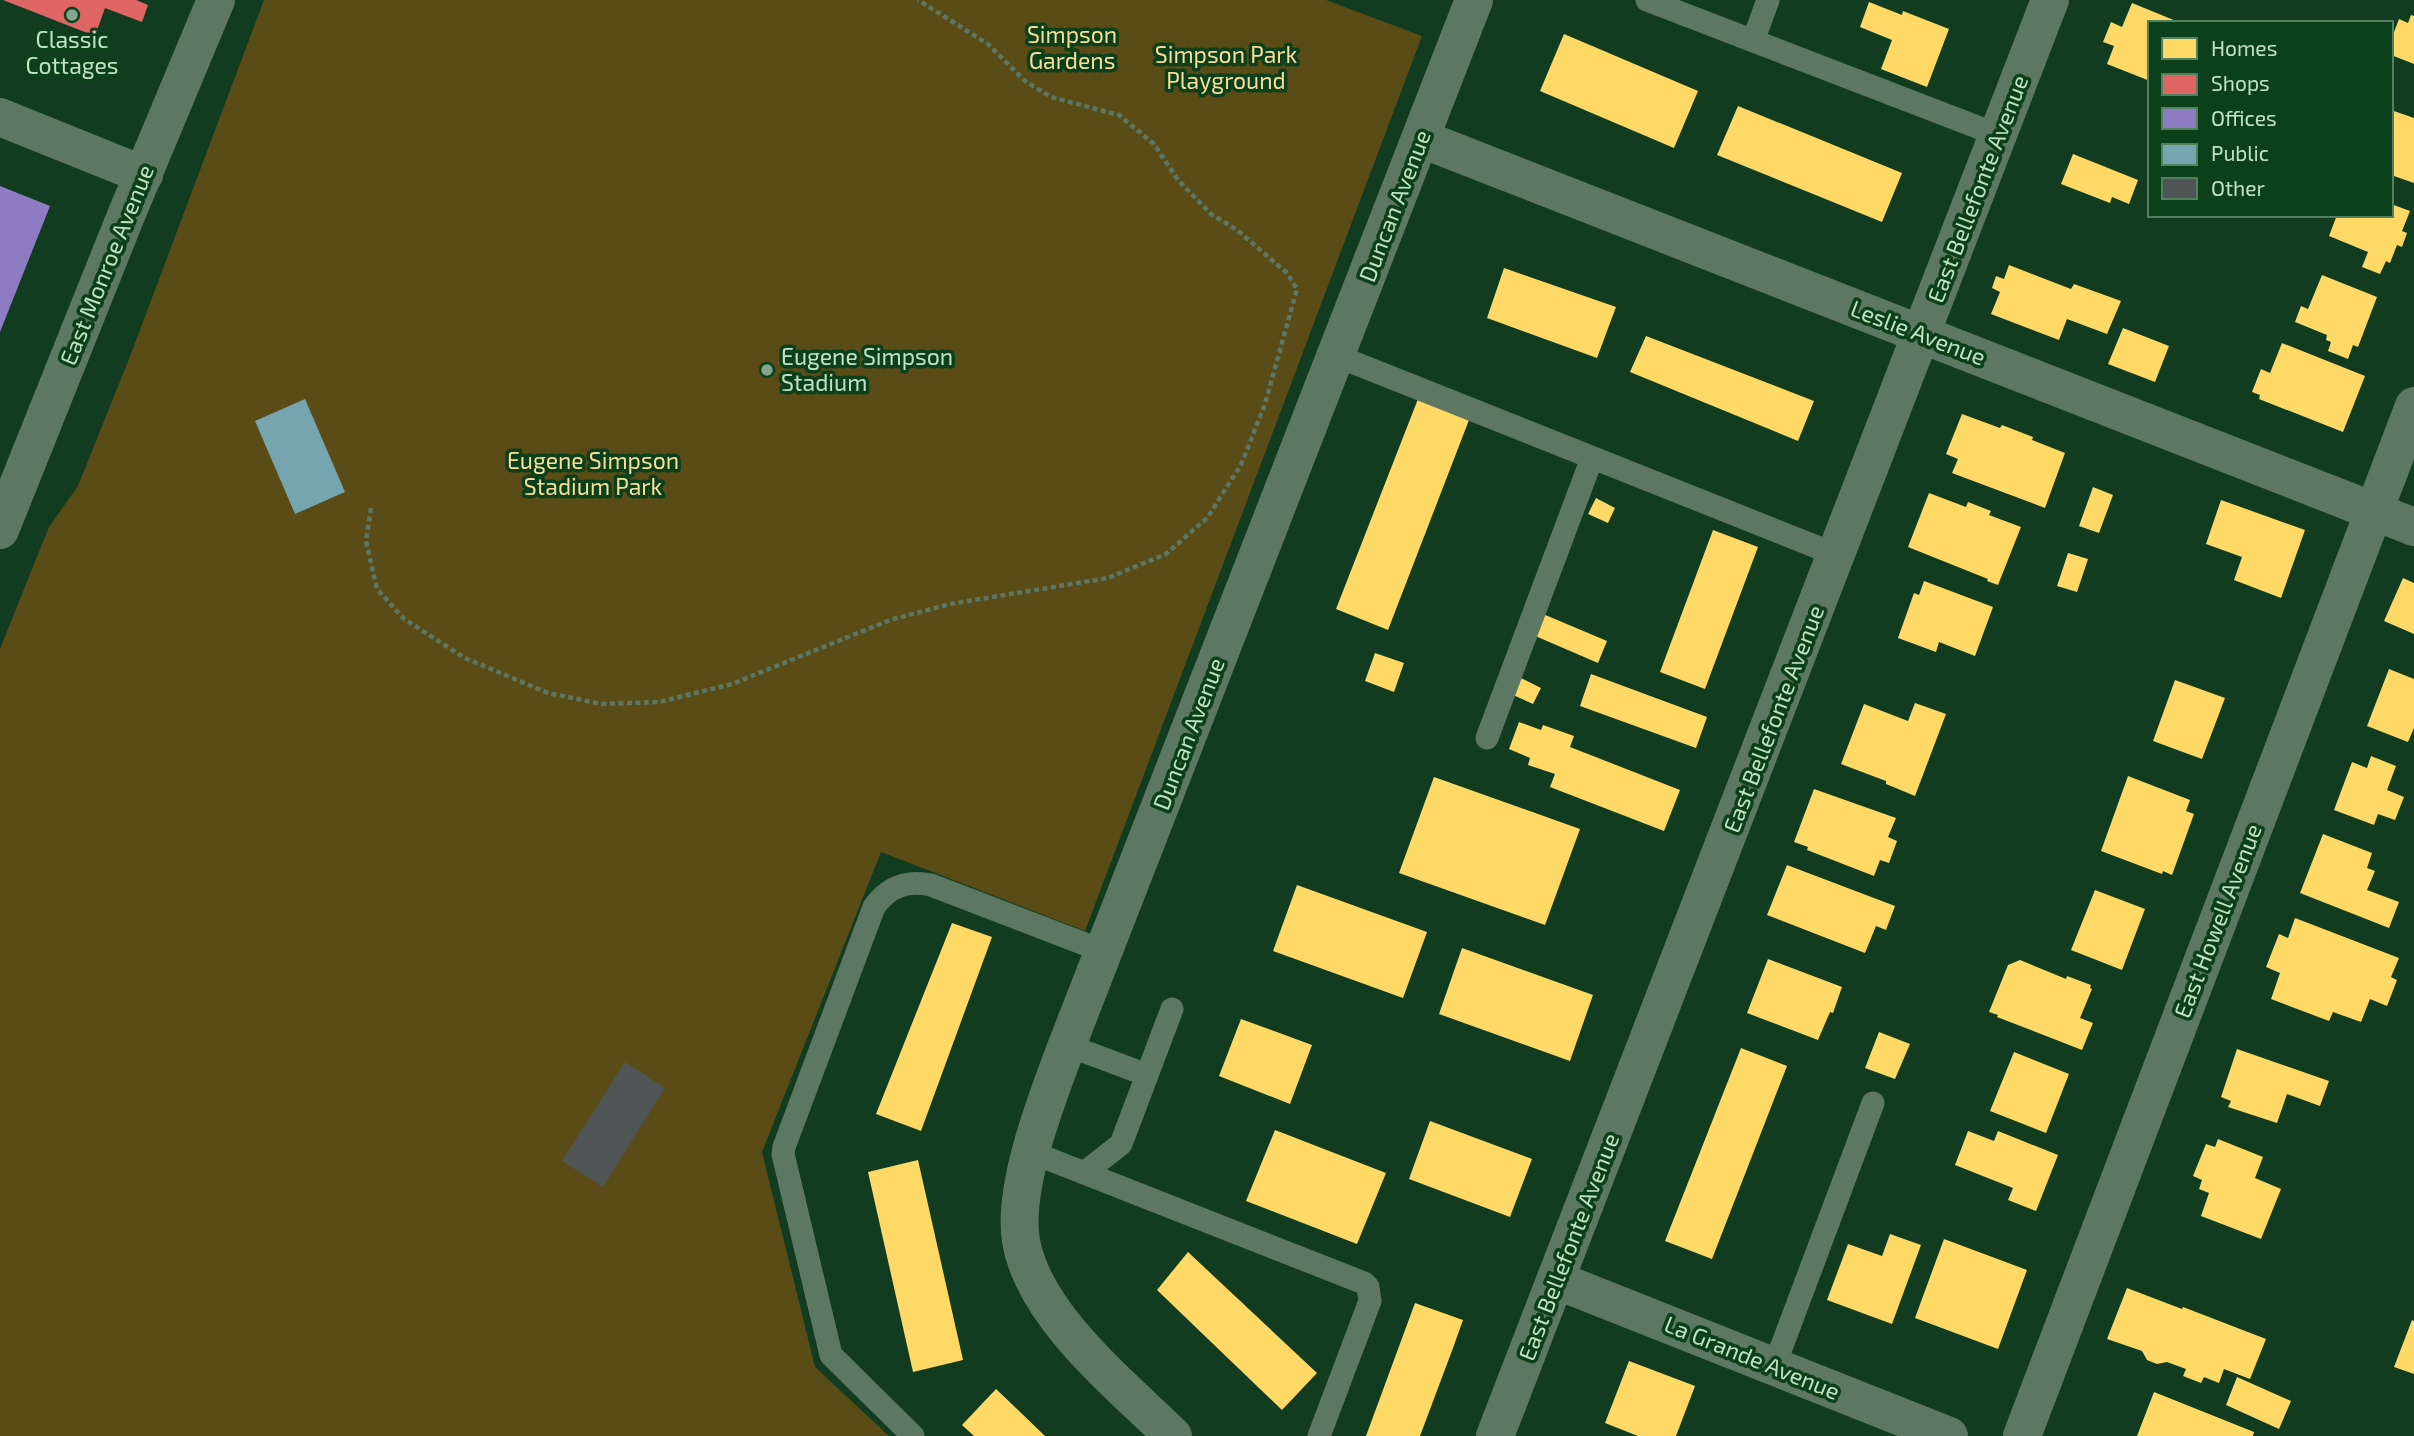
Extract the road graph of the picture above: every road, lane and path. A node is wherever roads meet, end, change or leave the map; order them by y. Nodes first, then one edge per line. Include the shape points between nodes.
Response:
1 (216, 0) edge
2 (918, 0) edge
3 (1474, 0) edge
4 (1647, 0) edge
5 (1768, 0) edge
6 (2050, 0) edge
7 (1753, 41) junction
8 (0, 117) edge
9 (1998, 135) junction
10 (1422, 139) junction
11 (144, 175) junction
12 (1923, 334) junction
13 (1337, 356) junction
14 (2414, 406) edge
15 (1592, 458) junction
16 (371, 508) dead end
17 (2375, 511) junction
18 (2414, 527) edge
19 (0, 530) edge
20 (1837, 555) junction
21 (1487, 738) dead end
22 (1104, 951) junction
23 (1172, 1009) dead end
24 (1068, 1045) junction
25 (1147, 1075) junction
26 (1873, 1103) dead end
27 (1031, 1152) junction
28 (1084, 1173) junction
29 (1556, 1280) junction
30 (1774, 1367) junction
31 (913, 1436) edge
32 (1173, 1436) edge
33 (1319, 1436) edge
34 (1495, 1436) edge
35 (1949, 1436) edge
36 (2022, 1436) edge

1 - 11 street, East Monroe Avenue
2 - 16 path via 988,44 1025,81 1051,97 1119,115 1154,144 1178,180 1211,214 1287,273 1297,289 1265,404 1241,465 1207,518 1166,554 1108,578 950,604 890,620 732,684 659,702 602,704 548,693 465,658 404,619 377,589 366,541
3 - 10 street, Duncan Avenue
4 - 7 lane
5 - 7 lane
6 - 9 street, East Bellefonte Avenue
7 - 9 lane
8 - 11 street
9 - 12 street, East Bellefonte Avenue
10 - 12 street, Leslie Avenue
10 - 13 street, Duncan Avenue
11 - 19 street, East Monroe Avenue
12 - 17 street, Leslie Avenue
12 - 20 street, East Bellefonte Avenue
13 - 15 lane
13 - 22 street, Duncan Avenue
14 - 17 street, East Howell Avenue
15 - 20 lane
15 - 21 lane
17 - 18 street, Leslie Avenue
17 - 36 street, East Howell Avenue
20 - 29 street, East Bellefonte Avenue
22 - 24 street, Duncan Avenue
22 - 31 lane via 924,883 893,888 874,907 783,1154 831,1355
23 - 25 lane
24 - 25 lane
24 - 27 street, Duncan Avenue
25 - 28 lane via 1121,1144
26 - 30 lane
27 - 28 lane
27 - 32 street, Duncan Avenue via 1022,1195 1021,1240 1031,1273 1048,1307 1088,1353
28 - 33 lane via 1368,1287 1370,1301
29 - 30 street, La Grande Avenue
29 - 34 street, East Bellefonte Avenue
30 - 35 street, La Grande Avenue

